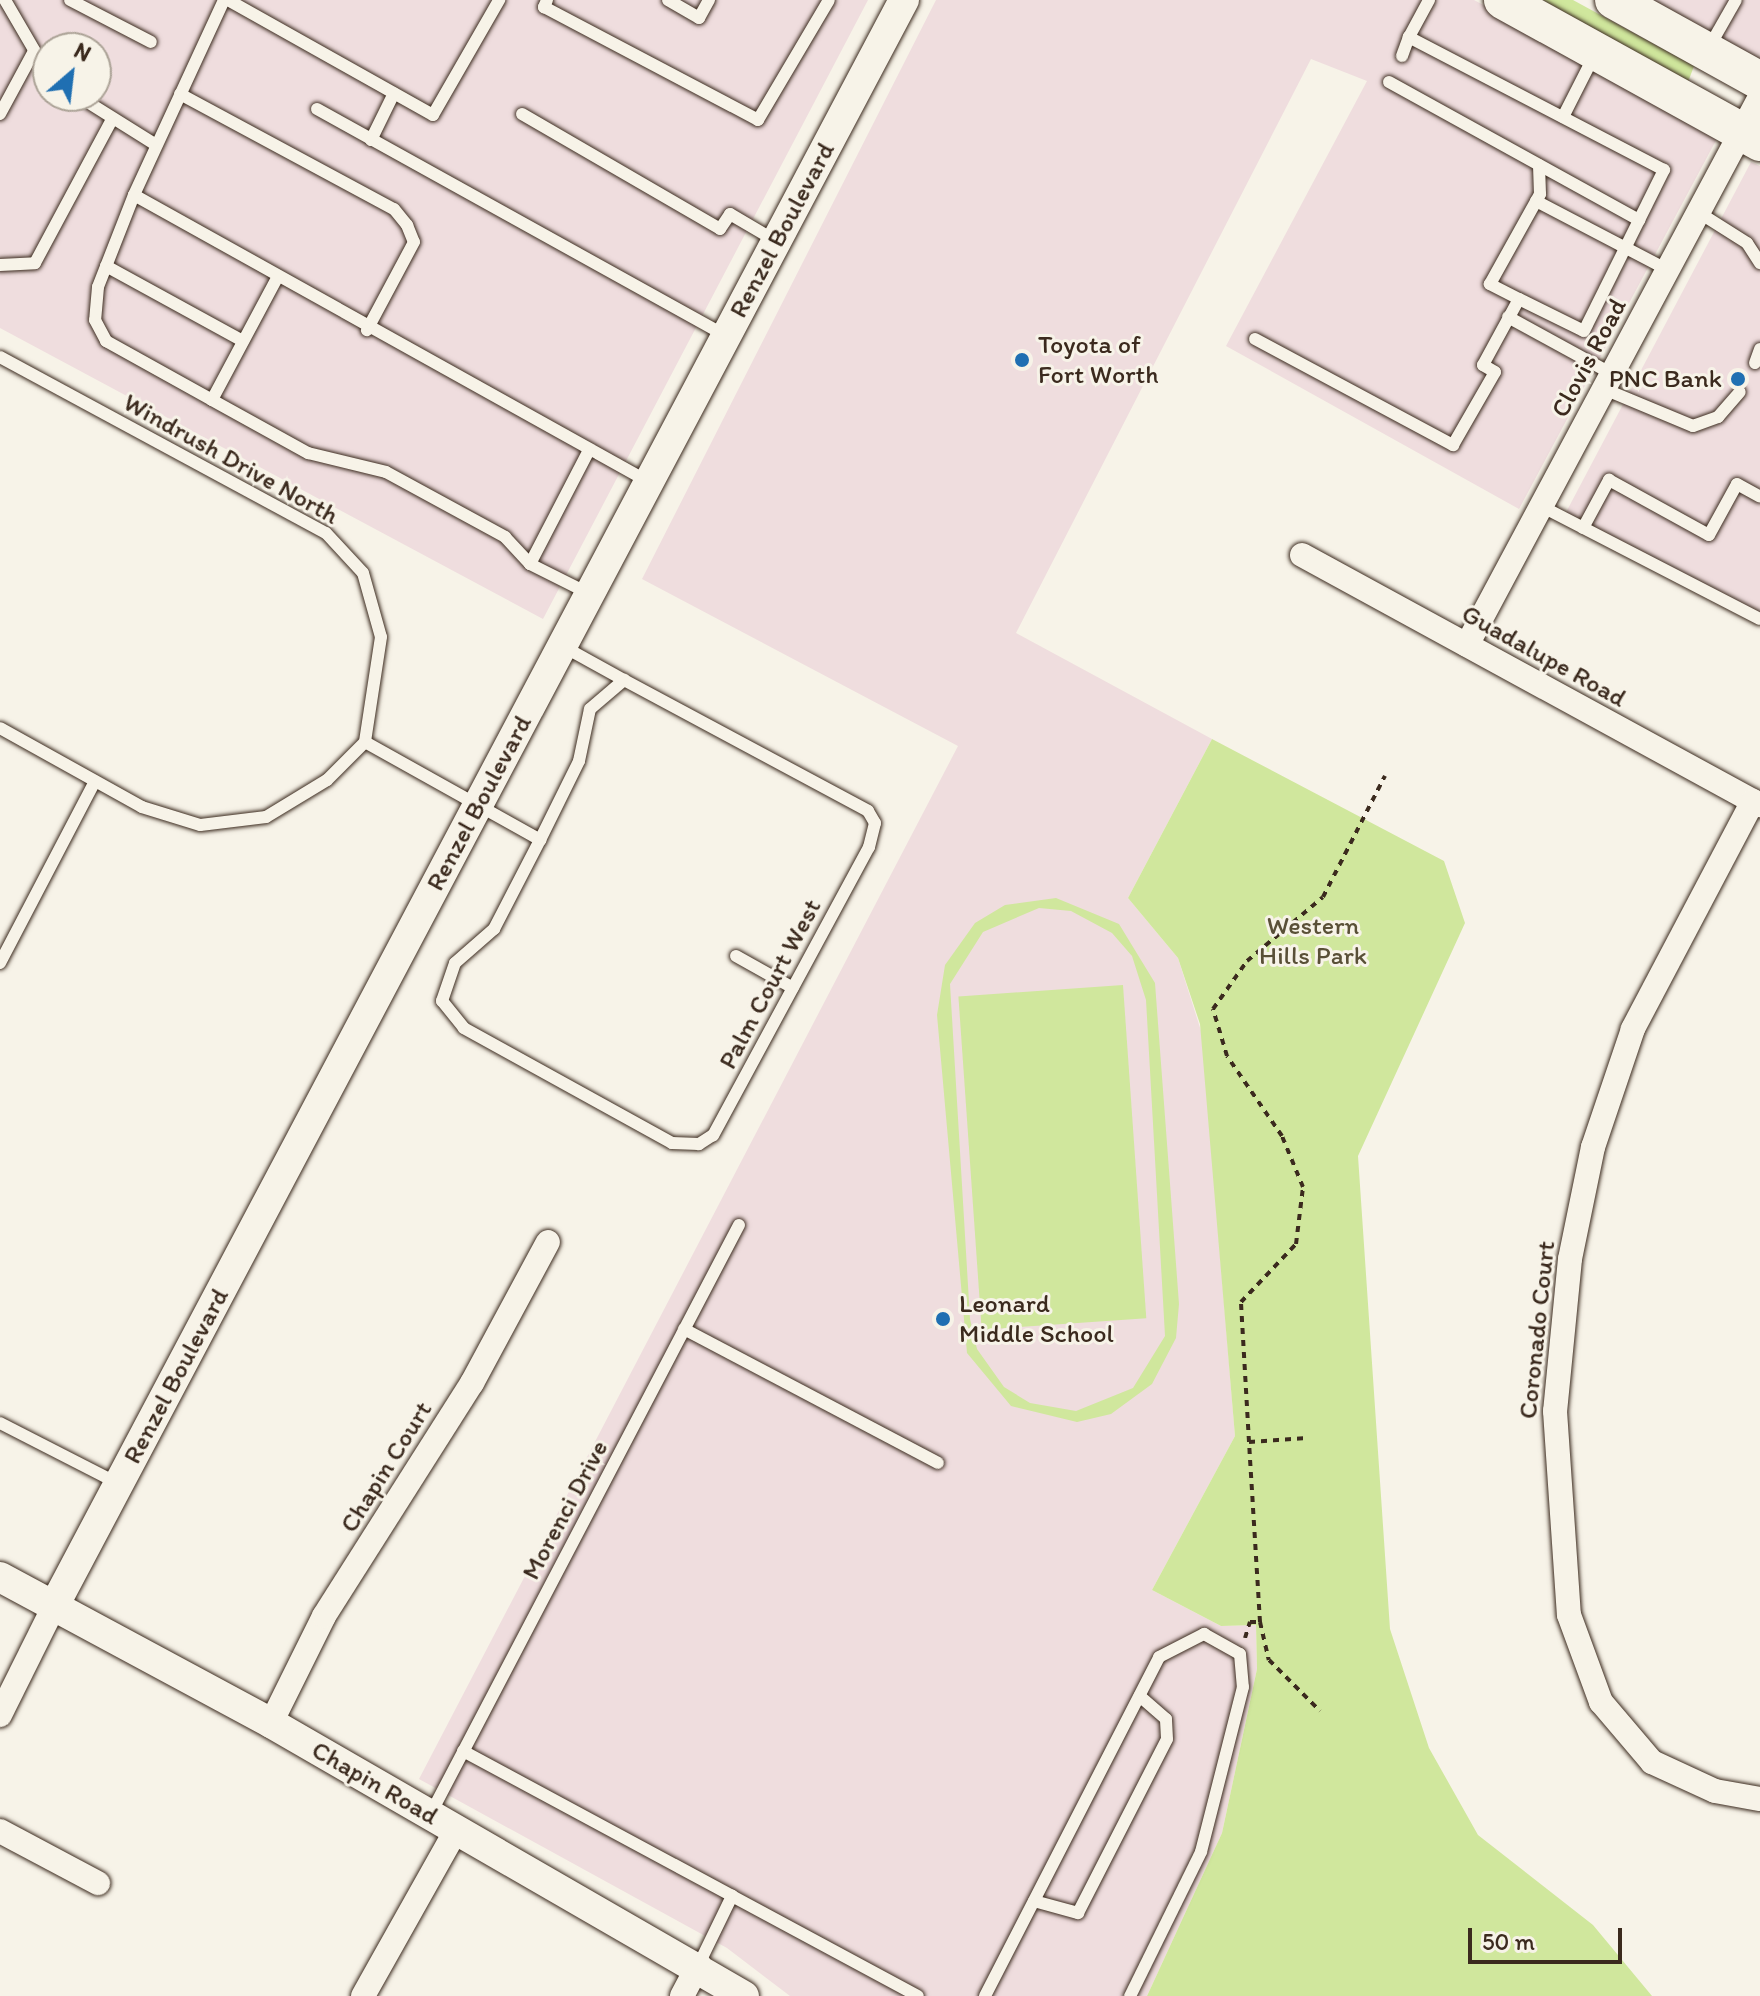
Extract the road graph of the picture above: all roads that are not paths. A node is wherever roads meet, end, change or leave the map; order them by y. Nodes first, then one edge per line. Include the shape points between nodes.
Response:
1 (70, 0) edge
2 (226, 0) edge
3 (499, 0) edge
4 (547, 0) edge
5 (668, 0) edge
6 (709, 0) edge
7 (829, 0) edge
8 (904, 0) edge
9 (1429, 0) edge
10 (1503, 0) edge
11 (1614, 0) edge
12 (1736, 0) edge
13 (6, 1) edge
14 (1409, 37) junction
15 (151, 42) dead end
16 (32, 47) edge
17 (1596, 51) junction
18 (1707, 52) junction
19 (32, 55) edge
20 (1402, 56) dead end
21 (1760, 81) edge
22 (1389, 82) dead end
23 (394, 93) junction
24 (180, 94) junction
25 (1760, 97) edge
26 (317, 109) dead end
27 (99, 112) edge
28 (0, 114) edge
29 (522, 114) dead end
30 (1563, 117) junction
31 (111, 121) junction
32 (1751, 137) edge
33 (371, 140) junction
34 (156, 145) junction
35 (1539, 165) junction
36 (134, 195) junction
37 (1536, 201) junction
38 (1698, 212) junction
39 (1639, 220) junction
40 (776, 241) junction
41 (1626, 247) junction
42 (1760, 263) edge
43 (0, 265) edge
44 (106, 266) junction
45 (1668, 270) junction
46 (276, 280) junction
47 (1519, 299) junction
48 (1508, 317) junction
49 (367, 330) junction
50 (726, 336) junction
51 (1255, 339) dead end
52 (243, 341) junction
53 (1760, 349) edge
54 (0, 357) edge
55 (1755, 363) dead end
56 (1608, 381) junction
57 (1740, 392) dead end
58 (212, 400) junction
59 (588, 452) junction
60 (649, 482) junction
61 (1760, 497) edge
62 (1541, 506) junction
63 (1583, 528) junction
64 (1302, 555) dead end
65 (530, 564) junction
66 (590, 594) junction
67 (1760, 619) edge
68 (1467, 645) junction
69 (562, 646) junction
70 (624, 680) junction
71 (0, 728) edge
72 (365, 742) junction
73 (95, 781) junction
74 (1757, 803) edge
75 (478, 805) junction
76 (540, 840) junction
77 (736, 956) dead end
78 (0, 963) edge
79 (793, 988) junction
80 (739, 1225) dead end
81 (548, 1242) dead end
82 (684, 1329) junction
83 (0, 1423) edge
84 (938, 1463) dead end
85 (119, 1484) junction
86 (0, 1577) edge
87 (54, 1606) junction
88 (1140, 1696) junction
89 (0, 1715) edge
90 (271, 1723) junction
91 (463, 1751) junction
92 (1760, 1799) edge
93 (430, 1815) junction
94 (456, 1830) junction
95 (0, 1831) edge
96 (98, 1883) dead end
97 (732, 1896) junction
98 (1034, 1901) junction
99 (699, 1964) junction
100 (363, 1996) edge
101 (682, 1996) edge
102 (744, 1996) edge
103 (918, 1996) edge
104 (985, 1996) edge
105 (1130, 1996) edge

1 - 15 lane
2 - 23 lane
2 - 24 lane
3 - 23 lane via 433,115
4 - 7 lane via 544,7 758,120
5 - 6 lane via 699,18
8 - 40 street, Renzel Boulevard
9 - 14 lane
10 - 17 main road
11 - 18 main road
12 - 18 lane
13 - 16 lane
14 - 20 lane
14 - 30 lane
17 - 30 lane
17 - 32 main road
18 - 21 main road
19 - 28 lane
22 - 35 lane
23 - 33 lane
24 - 34 lane
24 - 49 lane via 394,209 407,225 414,242
25 - 32 street, Clovis Road
26 - 33 lane
27 - 31 lane
29 - 40 lane via 720,229 730,214
30 - 39 lane via 1664,170
31 - 34 lane
31 - 43 lane via 35,263
32 - 38 street, Clovis Road
33 - 50 lane
34 - 36 lane
35 - 37 lane
35 - 39 lane
36 - 44 lane
36 - 46 lane
37 - 41 lane
37 - 47 lane via 1490,284
38 - 42 lane via 1747,243
38 - 45 street, Clovis Road
39 - 41 lane
40 - 50 street, Renzel Boulevard
41 - 45 lane
41 - 47 lane via 1584,331
44 - 52 lane
44 - 58 lane via 95,320 106,341
45 - 56 street, Clovis Road
46 - 49 lane
46 - 52 lane
47 - 48 lane
48 - 51 lane via 1483,365 1495,372 1453,445
48 - 56 lane
49 - 59 lane
50 - 60 street, Renzel Boulevard
52 - 58 lane
53 - 55 lane
54 - 72 lane, Windrush Drive North via 326,533 354,561 381,637
56 - 57 lane via 1693,426 1718,417
56 - 62 street, Clovis Road
58 - 65 lane via 308,453 386,472 505,537
59 - 60 lane
59 - 65 lane
60 - 66 street, Renzel Boulevard
61 - 63 lane via 1737,484 1709,535 1609,480
62 - 63 lane
62 - 68 street, Clovis Road
63 - 67 lane
64 - 68 street, Guadalupe Road
65 - 66 lane
66 - 69 street, Renzel Boulevard
68 - 74 street, Guadalupe Road
69 - 70 lane
69 - 75 street, Renzel Boulevard
70 - 76 lane, Palm Court West via 590,709 579,761
70 - 79 lane, Palm Court West via 868,811 875,823
71 - 73 lane
72 - 73 lane via 327,780 266,817 231,824 179,820
72 - 75 lane
73 - 78 lane
74 - 92 street, Coronado Court via 1640,1015 1593,1147 1570,1259 1555,1411 1569,1615 1601,1702 1652,1762 1715,1791
75 - 76 lane
75 - 85 street, Renzel Boulevard
76 - 79 lane, Palm Court West via 494,929 455,963 445,983 442,1001 464,1028 672,1143 689,1145 713,1135
77 - 79 lane
80 - 82 lane, Morenci Drive
81 - 90 street, Chapin Court via 472,1383 324,1616
82 - 84 lane
82 - 91 lane, Morenci Drive
83 - 85 lane
85 - 87 street, Renzel Boulevard
86 - 87 street, Chapin Road
87 - 89 street
87 - 90 street, Chapin Road
88 - 98 lane
88 - 98 lane via 1169,1730 1078,1913
88 - 105 lane via 1159,1657 1181,1641 1204,1634 1240,1654 1243,1687 1201,1852
90 - 93 street, Chapin Road
91 - 93 lane, Morenci Drive
91 - 97 lane
93 - 94 street, Chapin Road
94 - 99 street, Chapin Road
94 - 100 street
95 - 96 street
97 - 99 lane
97 - 103 lane
98 - 104 lane
99 - 101 street
99 - 102 street, Chapin Road

